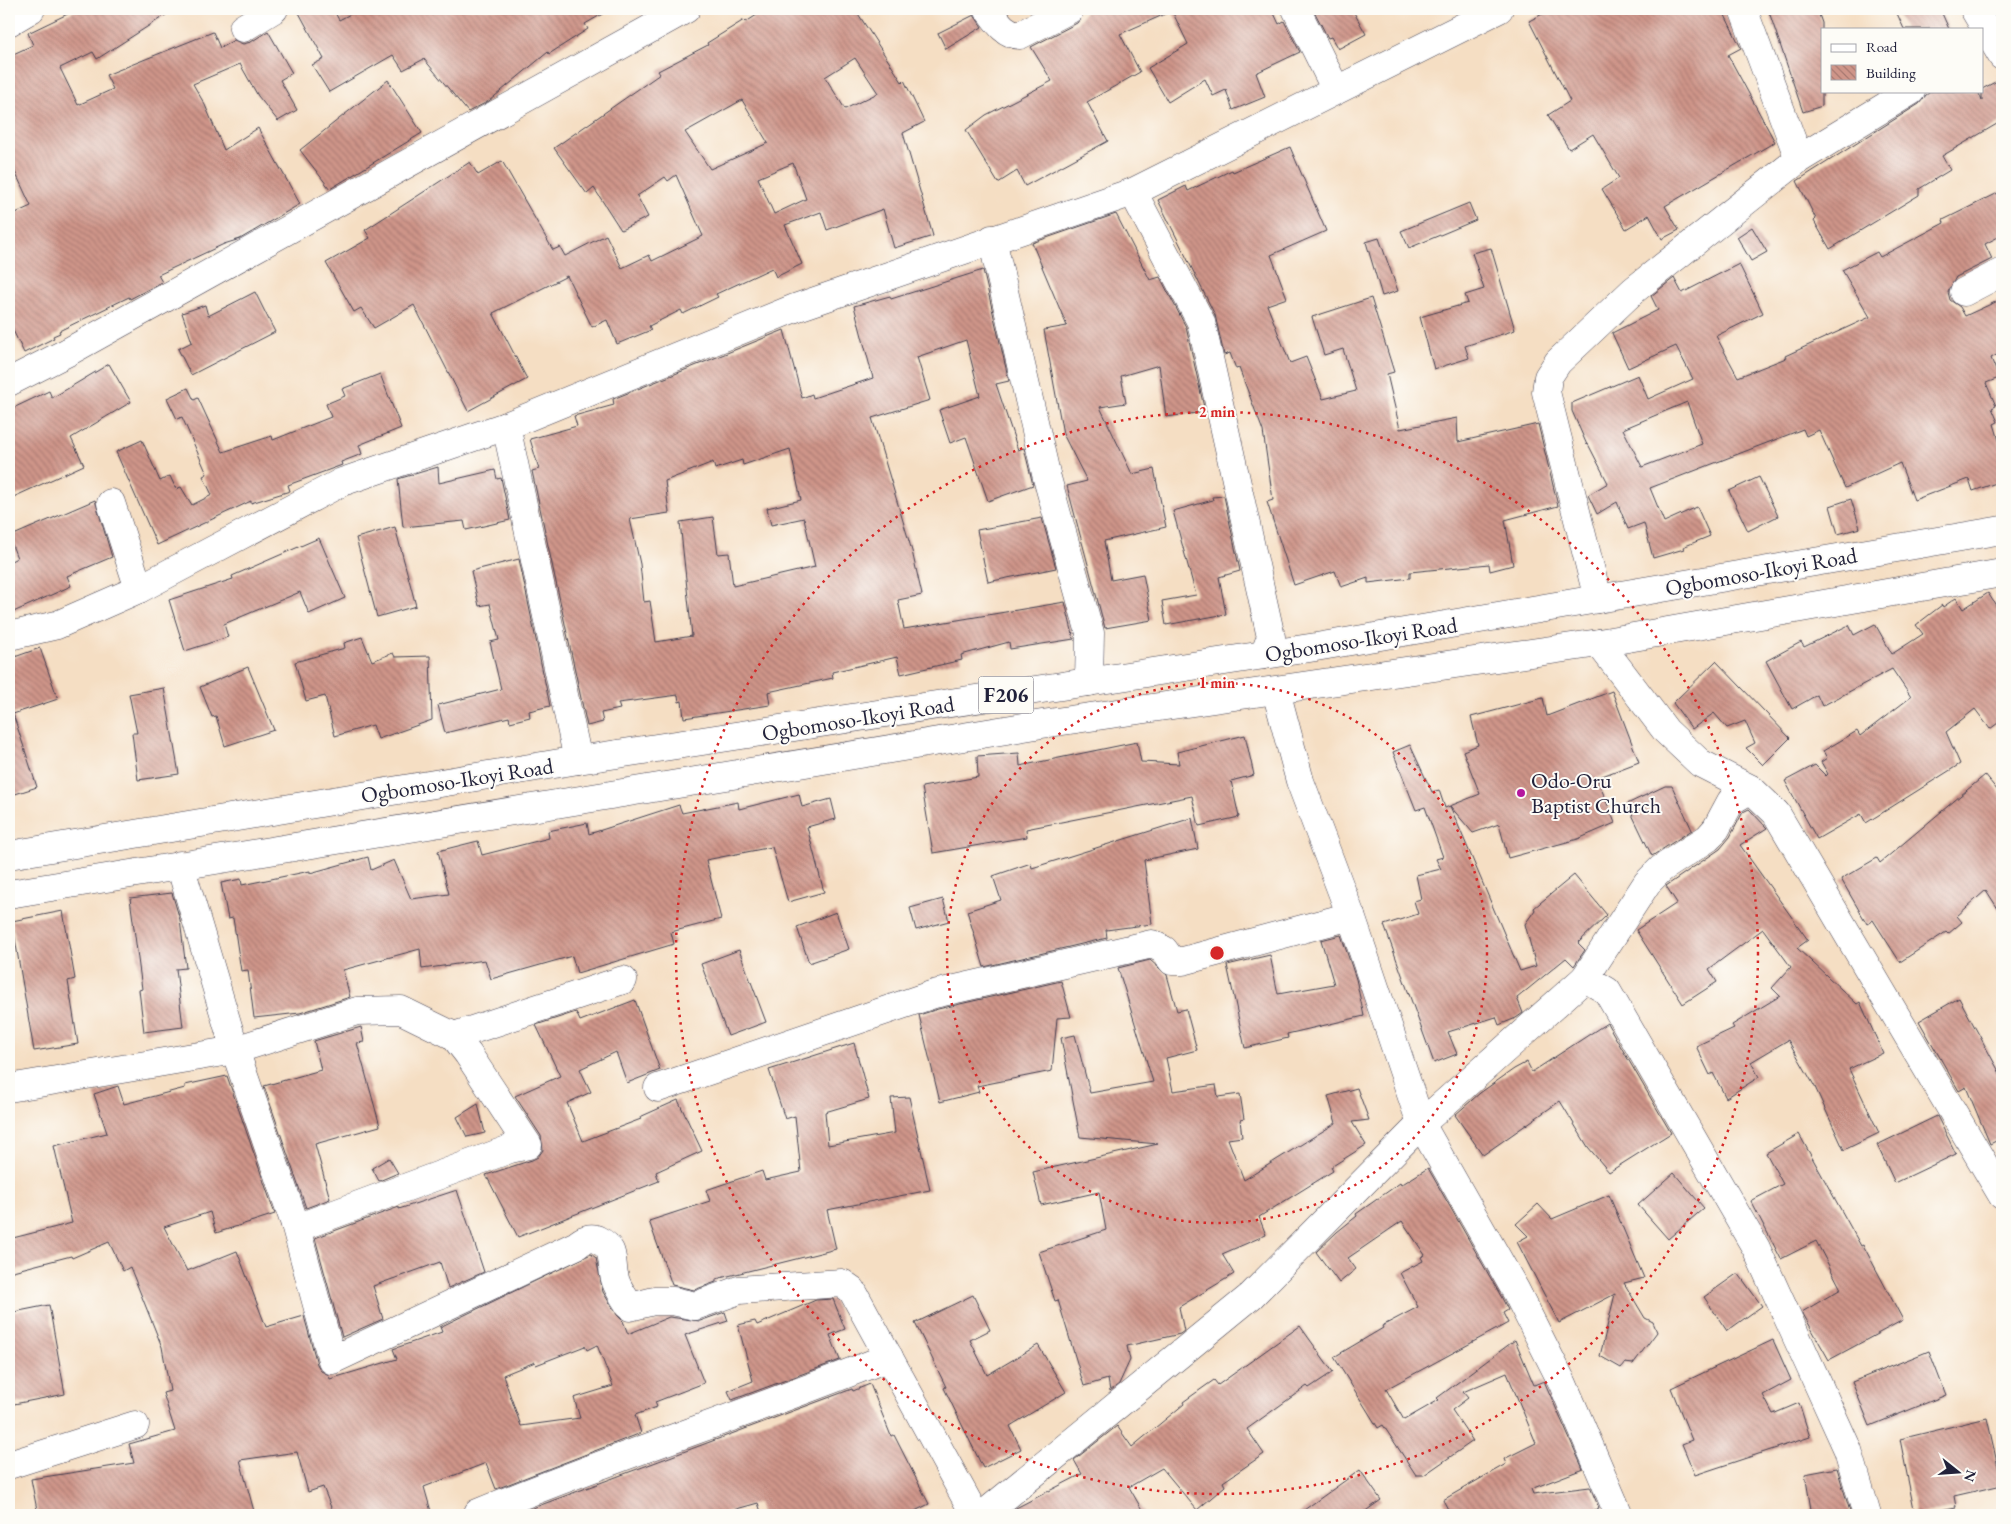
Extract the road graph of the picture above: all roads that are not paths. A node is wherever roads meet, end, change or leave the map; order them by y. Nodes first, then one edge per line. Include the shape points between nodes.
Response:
1 (30, 9) edge
2 (274, 9) edge
3 (686, 9) edge
4 (988, 9) edge
5 (1296, 9) edge
6 (1499, 9) edge
7 (1743, 9) edge
8 (1974, 9) edge
9 (1070, 10) edge
10 (9, 22) edge
11 (243, 28) dead end
12 (1995, 43) edge
13 (1336, 90) junction
14 (1909, 92) edge
15 (1799, 159) junction
16 (1133, 192) junction
17 (992, 239) junction
18 (2002, 272) edge
19 (1964, 292) dead end
20 (9, 382) edge
21 (506, 426) junction
22 (111, 503) dead end
23 (2002, 530) edge
24 (2002, 573) edge
25 (139, 589) junction
26 (1598, 599) junction
27 (9, 636) edge
28 (1599, 642) junction
29 (1264, 655) junction
30 (1089, 682) junction
31 (1276, 691) junction
32 (578, 760) junction
33 (1751, 789) junction
34 (9, 855) edge
35 (180, 865) junction
36 (9, 894) edge
37 (1351, 916) junction
38 (1585, 978) junction
39 (623, 980) dead end
40 (454, 1036) junction
41 (235, 1050) junction
42 (9, 1088) edge
43 (658, 1088) dead end
44 (1420, 1124) junction
45 (2002, 1194) edge
46 (295, 1224) junction
47 (889, 1357) junction
48 (135, 1426) dead end
49 (9, 1465) edge
50 (478, 1513) dead end
51 (975, 1515) edge
52 (983, 1515) edge
53 (1619, 1515) edge
54 (1868, 1515) edge

1 - 10 street
2 - 11 street
3 - 20 street
4 - 9 street via 1002,28 1020,35
5 - 13 street
6 - 13 street
7 - 15 street
8 - 12 street
13 - 16 street
14 - 15 street
15 - 26 street via 1634,290 1558,362 1548,377 1546,392
16 - 17 street
16 - 29 street via 1201,322 1271,637
17 - 21 street via 795,308
17 - 30 street via 1047,478 1090,633
18 - 19 street
21 - 25 street via 342,482
21 - 32 street
22 - 25 street
23 - 26 street, Ogbomoso-Ikoyi Road / F206
24 - 28 street, Ogbomoso-Ikoyi Road / F206
25 - 27 street via 57,625
26 - 29 street, Ogbomoso-Ikoyi Road / F206
28 - 31 street, Ogbomoso-Ikoyi Road / F206
28 - 33 street via 1666,731 1700,763
29 - 30 street, Ogbomoso-Ikoyi Road / F206
30 - 32 street, Ogbomoso-Ikoyi Road / F206
31 - 35 street, Ogbomoso-Ikoyi Road / F206 via 1042,724
31 - 37 street via 1300,781
32 - 34 street, Ogbomoso-Ikoyi Road / F206
33 - 38 street via 1731,801 1708,838 1661,869 1647,883
33 - 45 street via 1776,813
35 - 36 street, Ogbomoso-Ikoyi Road / F206
35 - 41 street
37 - 43 street via 1183,961 1172,961 1164,950 1152,944 934,994
37 - 44 street
38 - 44 street
38 - 54 street via 1607,991 1756,1248 1848,1450
39 - 40 street
40 - 41 street via 401,1010 357,1011
40 - 46 street via 528,1145 302,1226
41 - 42 street
41 - 46 street
44 - 52 street via 1251,1296
44 - 53 street via 1520,1299 1563,1384
46 - 47 street via 332,1360 582,1240 594,1238 608,1245 615,1281 630,1307 654,1301 695,1306 739,1290 842,1283 852,1290
47 - 50 street via 790,1397 542,1486
47 - 51 street
48 - 49 street

